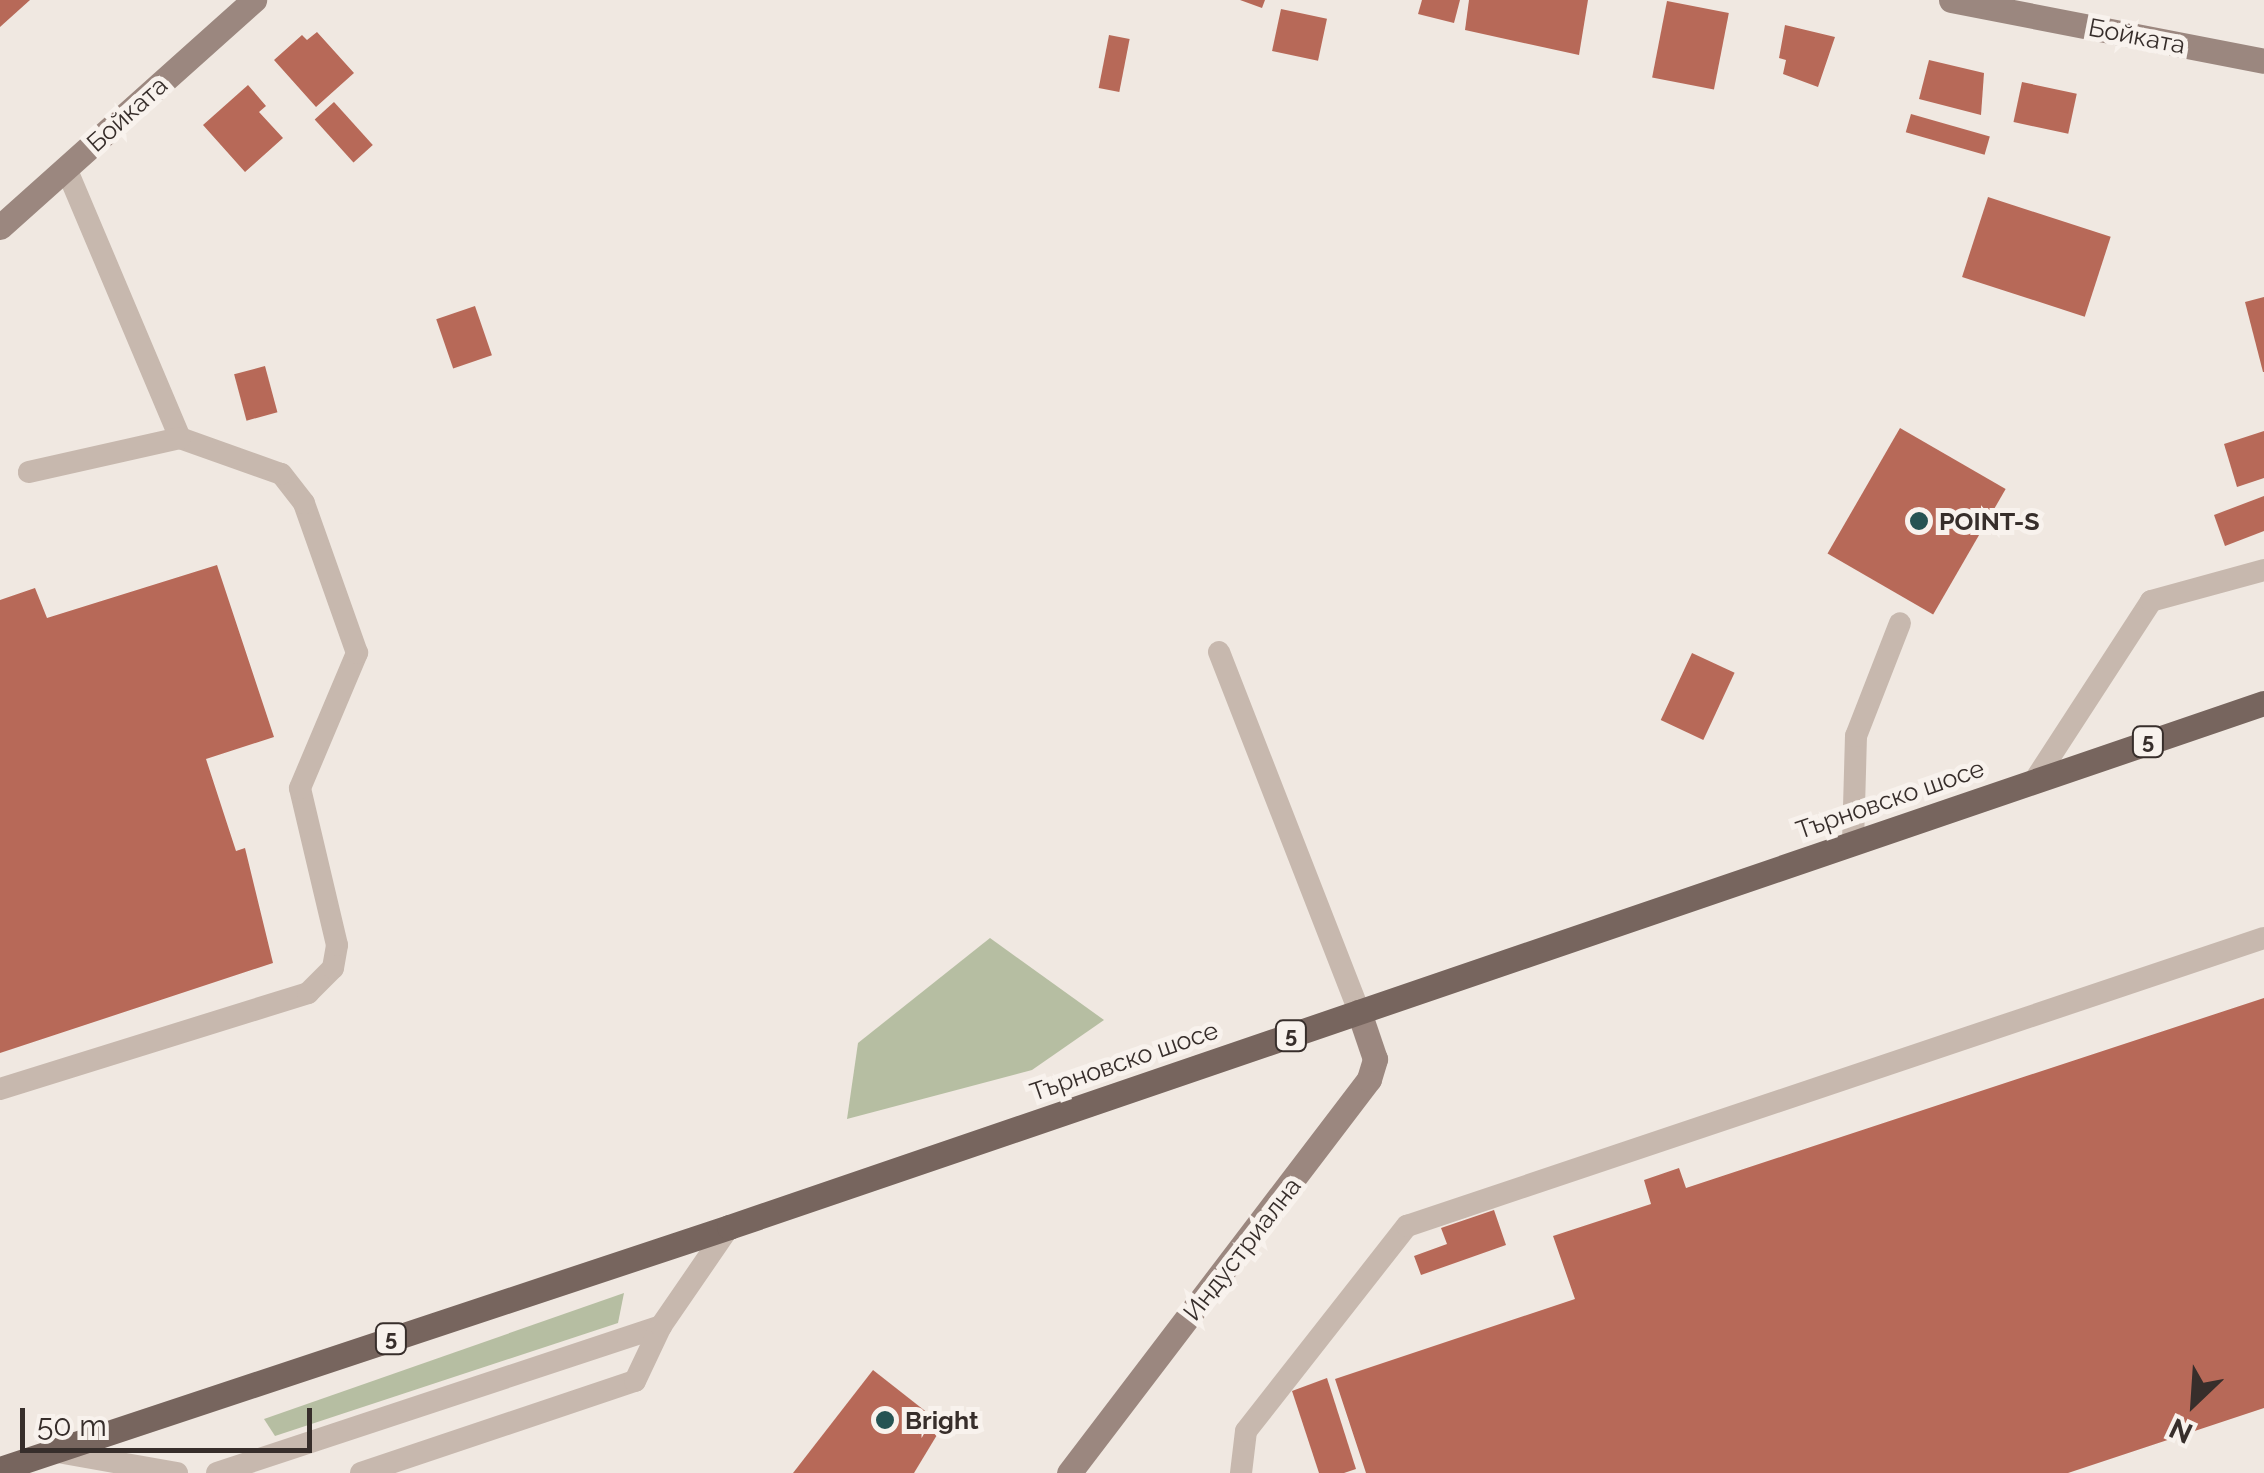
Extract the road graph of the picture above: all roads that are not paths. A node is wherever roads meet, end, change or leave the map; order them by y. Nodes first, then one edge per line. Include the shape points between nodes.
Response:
1 (254, 0) edge
2 (1951, 0) edge
3 (2264, 61) edge
4 (66, 168) junction
5 (0, 227) edge
6 (180, 438) junction
7 (29, 472) dead end
8 (2264, 570) edge
9 (1900, 623) dead end
10 (1219, 652) dead end
11 (2264, 702) edge
12 (2034, 782) junction
13 (1853, 844) junction
14 (2264, 938) edge
15 (1359, 1012) junction
16 (0, 1088) edge
17 (730, 1227) junction
18 (660, 1326) junction
19 (52, 1451) junction
20 (0, 1469) edge
21 (178, 1473) edge
22 (217, 1473) edge
23 (361, 1473) edge
24 (1070, 1473) edge
25 (1241, 1473) edge

1 - 4 street, Бойката
2 - 3 street, Бойката
4 - 5 street, Бойката
4 - 6 lane
6 - 7 lane
6 - 16 lane via 280,474 304,503 356,653 300,788 337,945 333,968 308,993
8 - 12 lane via 2151,601
9 - 13 lane via 1856,736
10 - 15 lane
11 - 12 main road, Търновско шосе / 5
12 - 13 main road, Търновско шосе / 5
13 - 15 main road, Търновско шосе / 5
14 - 25 lane via 1407,1226 1246,1431
15 - 17 main road, Търновско шосе / 5
15 - 24 street, Индустриална via 1375,1059 1369,1079
17 - 18 lane
17 - 19 main road, Търновско шосе / 5
18 - 22 lane
18 - 23 lane via 635,1380
19 - 20 main road, Търновско шосе / 5
19 - 21 lane

